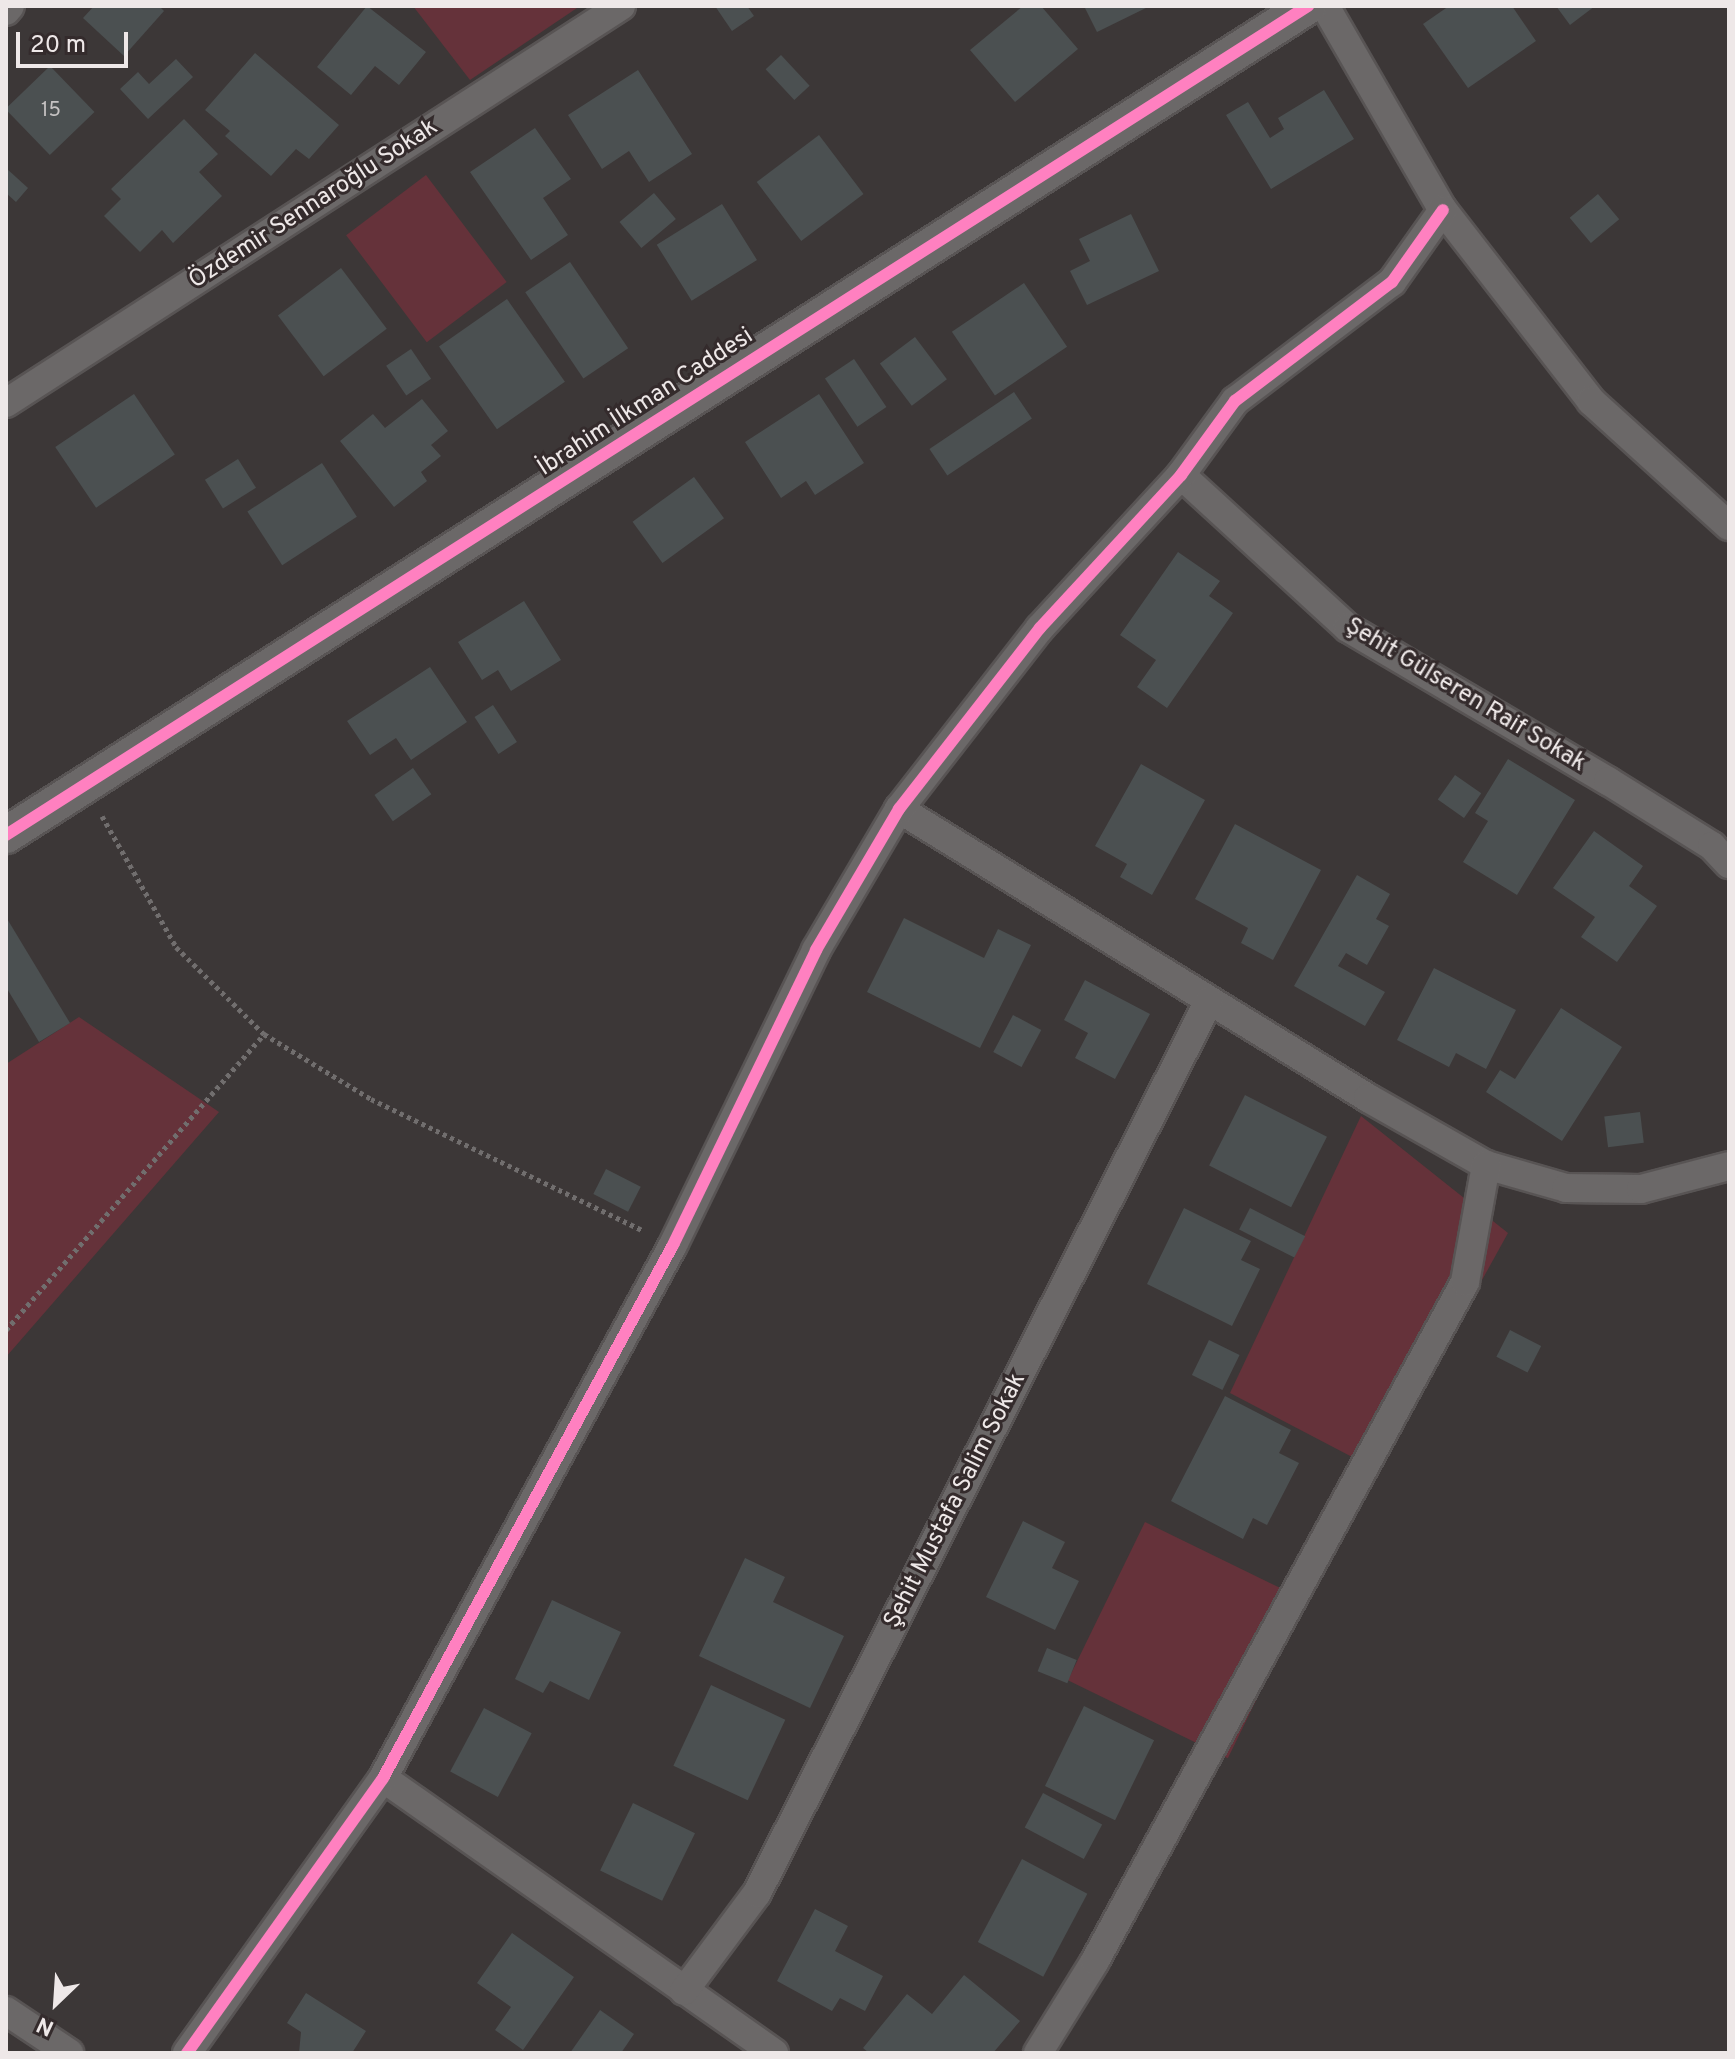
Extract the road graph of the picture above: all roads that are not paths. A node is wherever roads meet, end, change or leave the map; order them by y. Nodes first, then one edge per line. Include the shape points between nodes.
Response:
1 (10, 6) edge
2 (621, 6) edge
3 (1308, 6) edge
4 (1325, 6) edge
5 (6, 11) edge
6 (1443, 210) junction
7 (6, 403) edge
8 (1181, 475) junction
9 (1729, 526) edge
10 (899, 809) junction
11 (6, 835) edge
12 (1729, 864) edge
13 (1209, 1001) junction
14 (1486, 1165) junction
15 (1729, 1166) edge
16 (383, 1778) junction
17 (684, 1991) junction
18 (6, 2011) edge
19 (69, 2053) edge
20 (187, 2053) edge
21 (774, 2053) edge
22 (1038, 2053) edge

1 - 5 street
2 - 7 street, Özdemir Sennaroğlu Sokak
3 - 11 street, İbrahim İlkman Caddesi
4 - 6 street
6 - 8 street via 1392,282 1235,401
6 - 9 street via 1591,401
8 - 10 street via 1040,628
8 - 12 street, Şehit Gülseren Raif Sokak via 1348,628 1608,781 1712,846
10 - 13 street
10 - 16 street via 816,950 673,1245
13 - 14 street
13 - 17 street, Şehit Mustafa Salim Sokak via 757,1893
14 - 15 street via 1566,1188 1641,1189
14 - 22 street via 1465,1282 1095,1961
16 - 17 street
16 - 20 street
17 - 21 street
18 - 19 street

